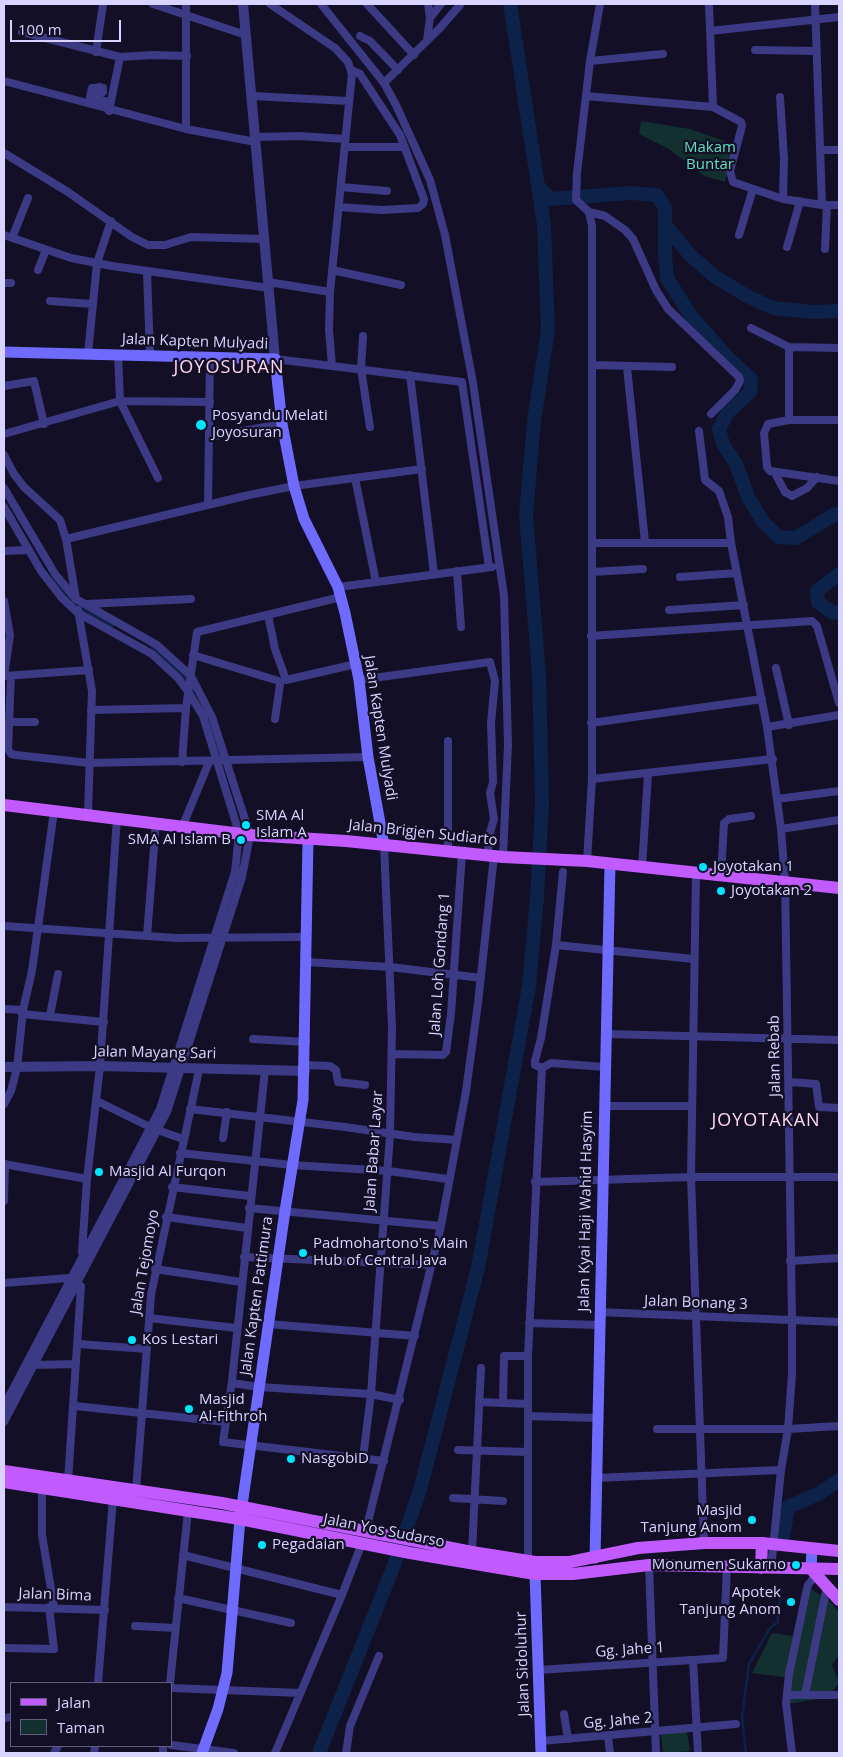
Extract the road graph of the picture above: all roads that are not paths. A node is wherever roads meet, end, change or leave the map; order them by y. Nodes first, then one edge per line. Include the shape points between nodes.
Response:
1 (102, 4) edge
2 (153, 4) edge
3 (186, 4) edge
4 (243, 4) edge
5 (270, 4) edge
6 (321, 4) edge
7 (367, 4) edge
8 (428, 4) edge
9 (441, 4) edge
10 (600, 4) edge
11 (708, 4) edge
12 (815, 4) edge
13 (460, 5) edge
14 (187, 14) junction
15 (839, 17) edge
16 (430, 18) junction
17 (815, 18) junction
18 (710, 31) junction
19 (22, 32) dead end
20 (246, 35) junction
21 (360, 36) dead end
22 (427, 40) junction
23 (754, 50) dead end
24 (816, 51) junction
25 (96, 52) junction
26 (663, 54) dead end
27 (414, 55) junction
28 (187, 56) junction
29 (120, 57) junction
30 (590, 61) junction
31 (351, 70) junction
32 (398, 70) junction
33 (360, 74) junction
34 (377, 75) junction
35 (4, 82) edge
36 (384, 83) junction
37 (252, 96) junction
38 (586, 96) junction
39 (780, 96) dead end
40 (349, 101) junction
41 (712, 107) junction
42 (109, 110) junction
43 (186, 129) junction
44 (256, 139) junction
45 (345, 143) junction
46 (404, 147) junction
47 (820, 150) junction
48 (839, 150) edge
49 (4, 153) edge
50 (341, 187) junction
51 (753, 189) junction
52 (387, 191) dead end
53 (28, 198) dead end
54 (783, 199) junction
55 (800, 201) junction
56 (824, 205) junction
57 (839, 205) edge
58 (339, 207) junction
59 (589, 212) junction
60 (110, 220) junction
61 (4, 235) edge
62 (739, 235) dead end
63 (12, 238) junction
64 (265, 238) junction
65 (787, 247) dead end
66 (825, 249) dead end
67 (46, 250) junction
68 (97, 263) junction
69 (38, 270) dead end
70 (332, 270) junction
71 (147, 272) junction
72 (268, 285) junction
73 (401, 285) dead end
74 (330, 292) junction
75 (50, 300) dead end
76 (92, 304) junction
77 (751, 328) dead end
78 (363, 336) dead end
79 (790, 347) junction
80 (839, 348) edge
81 (4, 352) edge
82 (88, 354) junction
83 (118, 354) junction
84 (150, 355) junction
85 (210, 356) junction
86 (275, 359) junction
87 (593, 364) junction
88 (332, 366) junction
89 (627, 366) junction
90 (672, 368) dead end
91 (361, 370) junction
92 (410, 375) junction
93 (4, 386) edge
94 (120, 400) junction
95 (210, 402) junction
96 (711, 414) dead end
97 (789, 420) junction
98 (839, 420) edge
99 (44, 424) junction
100 (282, 424) junction
101 (370, 427) dead end
102 (699, 432) dead end
103 (4, 434) edge
104 (209, 437) junction
105 (4, 458) edge
106 (422, 468) junction
107 (775, 473) junction
108 (818, 477) junction
109 (158, 478) dead end
110 (354, 478) junction
111 (839, 481) edge
112 (294, 486) junction
113 (4, 488) edge
114 (208, 505) junction
115 (4, 507) edge
116 (66, 539) junction
117 (645, 542) junction
118 (731, 542) junction
119 (593, 543) junction
120 (28, 550) junction
121 (4, 551) edge
122 (501, 566) junction
123 (490, 568) junction
124 (643, 569) dead end
125 (457, 571) junction
126 (592, 572) junction
127 (736, 573) junction
128 (434, 574) junction
129 (680, 577) dead end
130 (376, 582) junction
131 (340, 592) junction
132 (76, 599) junction
133 (191, 599) dead end
134 (4, 601) edge
135 (86, 604) junction
136 (744, 605) junction
137 (669, 610) dead end
138 (78, 612) junction
139 (268, 615) junction
140 (748, 625) junction
141 (461, 627) dead end
142 (591, 636) junction
143 (193, 655) junction
144 (356, 664) junction
145 (776, 668) dead end
146 (89, 670) junction
147 (6, 676) edge
148 (191, 679) junction
149 (359, 680) junction
150 (189, 692) junction
151 (762, 699) junction
152 (839, 703) edge
153 (186, 708) junction
154 (91, 710) junction
155 (839, 714) edge
156 (275, 719) dead end
157 (9, 722) junction
158 (35, 722) dead end
159 (591, 723) junction
160 (789, 725) junction
161 (767, 727) junction
162 (448, 741) dead end
163 (368, 757) junction
164 (773, 759) junction
165 (219, 761) junction
166 (182, 762) junction
167 (89, 764) junction
168 (648, 774) junction
169 (592, 779) junction
170 (839, 791) edge
171 (777, 800) junction
172 (4, 805) edge
173 (54, 811) junction
174 (88, 814) junction
175 (751, 816) dead end
176 (117, 818) junction
177 (839, 820) edge
178 (156, 822) junction
179 (183, 825) junction
180 (782, 829) junction
181 (245, 834) junction
182 (308, 840) junction
183 (384, 845) junction
184 (448, 851) junction
185 (462, 853) junction
186 (495, 856) junction
187 (587, 861) junction
188 (610, 864) junction
189 (642, 868) junction
190 (563, 872) dead end
191 (696, 874) junction
192 (721, 876) junction
193 (785, 881) junction
194 (839, 888) edge
195 (4, 926) edge
196 (38, 928) junction
197 (109, 933) junction
198 (147, 936) junction
199 (306, 937) junction
200 (219, 938) junction
201 (556, 945) junction
202 (609, 951) junction
203 (694, 959) junction
204 (306, 962) junction
205 (390, 967) junction
206 (58, 974) dead end
207 (453, 976) junction
208 (481, 978) junction
209 (4, 1010) edge
210 (22, 1012) junction
211 (50, 1015) junction
212 (104, 1022) junction
213 (606, 1034) junction
214 (693, 1035) junction
215 (253, 1039) dead end
216 (788, 1039) junction
217 (839, 1040) edge
218 (306, 1042) junction
219 (392, 1054) junction
220 (100, 1066) junction
221 (4, 1067) edge
222 (605, 1067) junction
223 (17, 1068) junction
224 (305, 1068) junction
225 (542, 1068) junction
226 (177, 1069) junction
227 (198, 1070) junction
228 (265, 1070) junction
229 (789, 1082) junction
230 (365, 1085) dead end
231 (97, 1101) junction
232 (4, 1104) edge
233 (604, 1106) junction
234 (691, 1106) junction
235 (839, 1108) edge
236 (190, 1109) junction
237 (227, 1112) junction
238 (260, 1118) junction
239 (300, 1121) junction
240 (154, 1128) junction
241 (390, 1134) junction
242 (223, 1138) dead end
243 (183, 1139) junction
244 (457, 1140) junction
245 (180, 1153) junction
246 (254, 1161) junction
247 (4, 1164) edge
248 (292, 1165) junction
249 (388, 1171) junction
250 (691, 1177) junction
251 (839, 1177) edge
252 (789, 1178) junction
253 (87, 1179) junction
254 (448, 1179) junction
255 (602, 1181) junction
256 (535, 1182) junction
257 (172, 1187) junction
258 (250, 1196) junction
259 (4, 1201) edge
260 (249, 1208) junction
261 (284, 1211) junction
262 (166, 1217) junction
263 (383, 1221) junction
264 (441, 1226) junction
265 (247, 1228) junction
266 (81, 1255) junction
267 (244, 1257) junction
268 (278, 1258) junction
269 (839, 1258) edge
270 (790, 1261) junction
271 (380, 1263) junction
272 (432, 1266) junction
273 (155, 1269) junction
274 (73, 1280) junction
275 (241, 1282) junction
276 (4, 1283) edge
277 (599, 1312) junction
278 (696, 1316) junction
279 (149, 1318) junction
280 (792, 1320) junction
281 (839, 1322) edge
282 (530, 1323) junction
283 (268, 1324) junction
284 (599, 1325) junction
285 (236, 1328) junction
286 (375, 1332) junction
287 (415, 1336) junction
288 (78, 1344) junction
289 (147, 1349) junction
290 (528, 1356) junction
291 (76, 1364) junction
292 (34, 1365) junction
293 (481, 1368) dead end
294 (232, 1383) junction
295 (259, 1387) junction
296 (371, 1394) junction
297 (400, 1400) junction
298 (479, 1402) junction
299 (504, 1402) junction
300 (528, 1404) junction
301 (4, 1406) edge
302 (75, 1406) junction
303 (143, 1413) junction
304 (528, 1416) junction
305 (596, 1418) junction
306 (4, 1422) edge
307 (226, 1422) junction
308 (839, 1426) edge
309 (701, 1428) junction
310 (657, 1429) dead end
311 (788, 1430) junction
312 (250, 1447) junction
313 (458, 1450) dead end
314 (476, 1450) junction
315 (528, 1452) junction
316 (363, 1458) junction
317 (384, 1461) junction
318 (781, 1470) junction
319 (4, 1471) edge
320 (702, 1473) junction
321 (596, 1478) junction
322 (68, 1481) junction
323 (4, 1482) edge
324 (42, 1489) junction
325 (136, 1491) junction
326 (453, 1498) dead end
327 (475, 1498) junction
328 (113, 1499) junction
329 (503, 1501) dead end
330 (188, 1511) junction
331 (241, 1513) junction
332 (366, 1530) junction
333 (704, 1542) junction
334 (362, 1543) junction
335 (776, 1544) junction
336 (812, 1549) junction
337 (839, 1551) edge
338 (472, 1552) junction
339 (183, 1554) junction
340 (595, 1558) junction
341 (648, 1565) junction
342 (533, 1566) junction
343 (726, 1566) junction
344 (236, 1568) junction
345 (773, 1568) junction
346 (839, 1569) edge
347 (813, 1572) junction
348 (827, 1586) junction
349 (342, 1595) junction
350 (178, 1598) junction
351 (839, 1600) edge
352 (4, 1607) edge
353 (52, 1607) junction
354 (105, 1610) junction
355 (233, 1610) junction
356 (291, 1623) dead end
357 (134, 1626) dead end
358 (175, 1628) junction
359 (4, 1648) edge
360 (379, 1656) dead end
361 (692, 1660) junction
362 (652, 1663) junction
363 (538, 1670) junction
364 (98, 1682) edge
365 (170, 1682) edge
366 (172, 1688) edge
367 (223, 1690) junction
368 (300, 1693) junction
369 (805, 1695) junction
370 (839, 1695) edge
371 (787, 1696) junction
372 (564, 1714) dead end
373 (736, 1724) dead end
374 (697, 1728) junction
375 (655, 1732) junction
376 (608, 1736) junction
377 (568, 1739) junction
378 (172, 1744) edge
379 (541, 1747) edge
380 (203, 1751) edge
381 (234, 1753) edge
382 (275, 1753) edge
383 (346, 1753) edge
384 (610, 1753) edge
385 (656, 1753) edge
386 (698, 1753) edge
387 (792, 1753) edge

1 - 25 street
2 - 14 street
3 - 14 street
4 - 20 street
5 - 31 street via 335,48
6 - 34 street
7 - 27 street
8 - 16 street
9 - 16 street
10 - 30 street
11 - 18 street
12 - 17 street
13 - 22 street
14 - 20 street
14 - 28 street
15 - 17 street
16 - 22 street
17 - 18 street
17 - 24 street
18 - 41 street
19 - 25 street
20 - 37 street
21 - 32 street via 370,41
22 - 27 street
23 - 24 street
24 - 47 street
25 - 29 street
26 - 30 street
27 - 32 street
28 - 29 street
28 - 43 street
29 - 42 street via 102,93 110,102
30 - 38 street
31 - 33 street
31 - 40 street
32 - 36 street
33 - 34 street
33 - 46 street via 394,125
34 - 36 street
35 - 42 street
36 - 122 street via 414,140 438,206 473,383
37 - 40 street
37 - 44 street
38 - 41 street
38 - 59 street via 576,200
39 - 54 street
40 - 45 street
41 - 51 street via 741,122 730,177 733,182
42 - 43 street
43 - 44 street
44 - 45 street via 299,136
44 - 64 street
45 - 46 street
45 - 50 street
46 - 58 street via 424,199 421,207 382,210
47 - 48 street
47 - 56 street
49 - 60 street
50 - 52 street
50 - 58 street
51 - 54 street
51 - 62 street
53 - 63 street
54 - 55 street
55 - 56 street
55 - 65 street
56 - 57 street
56 - 66 street
58 - 70 street
59 - 87 street via 592,226
59 - 96 street via 605,216 625,230 633,239 668,309 739,377 735,390
60 - 64 street via 148,245 165,245 191,237
60 - 68 street
61 - 63 street
63 - 67 street
64 - 72 street
67 - 68 street
67 - 69 street
68 - 71 street
68 - 76 street
70 - 73 street
70 - 74 street
71 - 72 street
71 - 84 street
72 - 74 street
72 - 86 street
74 - 88 street
75 - 76 street
76 - 82 street
77 - 79 street
78 - 91 street
79 - 80 street
79 - 97 street
81 - 82 main road, Jalan Kapten Mulyadi
82 - 83 main road, Jalan Kapten Mulyadi
83 - 84 main road, Jalan Kapten Mulyadi
83 - 94 street
84 - 85 main road, Jalan Kapten Mulyadi
85 - 86 main road, Jalan Kapten Mulyadi
85 - 95 street
86 - 88 street
86 - 100 main road, Jalan Kapten Mulyadi
87 - 89 street
87 - 119 street
88 - 91 street
89 - 90 street
89 - 117 street
91 - 92 street
91 - 101 street
92 - 106 street
92 - 123 street via 462,382
93 - 99 street via 34,381
94 - 95 street
94 - 99 street
94 - 109 street
95 - 104 street
97 - 98 street
97 - 107 street via 765,426 768,467
99 - 103 street
100 - 104 street
100 - 112 main road, Jalan Kapten Mulyadi
102 - 118 street, Jalan Rebab via 705,480 719,491 728,517
104 - 114 street
105 - 116 street via 24,488 60,520
106 - 110 street
106 - 128 street
107 - 108 street
107 - 108 street via 785,492 792,496
108 - 111 street
110 - 112 street
110 - 130 street
112 - 114 street
112 - 131 main road, Jalan Kapten Mulyadi via 304,519
113 - 132 street via 55,574
114 - 116 street
115 - 120 street
116 - 132 street
117 - 118 street
117 - 119 street
118 - 127 street, Jalan Rebab
119 - 126 street
120 - 121 street
120 - 138 street via 53,587
122 - 123 street
122 - 186 street via 508,718
123 - 125 street
124 - 126 street
125 - 128 street
125 - 141 street
126 - 142 street
127 - 129 street
127 - 136 street, Jalan Rebab
128 - 130 street
130 - 131 street
131 - 139 street
131 - 144 main road, Jalan Kapten Mulyadi
132 - 135 street
132 - 138 street
133 - 135 street
134 - 147 street via 10,635
135 - 148 street via 150,640 175,659
136 - 137 street
136 - 140 street, Jalan Rebab
138 - 146 street
138 - 150 street via 152,654
139 - 143 street via 198,631
139 - 144 street via 286,680
140 - 142 street
140 - 151 street, Jalan Rebab
140 - 152 street via 814,622
142 - 159 street
143 - 148 street
143 - 156 street via 279,681
144 - 149 main road, Jalan Kapten Mulyadi
145 - 160 street
146 - 147 street
146 - 154 street
147 - 157 street
148 - 150 street
148 - 165 street via 206,703
149 - 163 main road, Jalan Kapten Mulyadi
149 - 186 street via 490,662 495,681 491,723 493,782 490,793 494,819 489,836
150 - 153 street
150 - 165 street
151 - 159 street
151 - 161 street, Jalan Rebab
153 - 154 street
153 - 166 street
154 - 167 street
155 - 160 street
157 - 158 street
157 - 167 street via 8,749 11,754
159 - 169 street
160 - 161 street
161 - 164 street, Jalan Rebab
162 - 184 street
163 - 165 street
163 - 183 main road, Jalan Kapten Mulyadi
164 - 168 street
164 - 171 street, Jalan Rebab
165 - 166 street
165 - 179 street
165 - 181 street
166 - 167 street
167 - 174 street
168 - 169 street
168 - 189 street
169 - 187 street
170 - 171 street
171 - 180 street, Jalan Rebab
172 - 173 main road, Jalan Brigjen Sudiarto
173 - 174 main road, Jalan Brigjen Sudiarto
173 - 196 street
174 - 176 main road, Jalan Brigjen Sudiarto
175 - 192 street via 729,819 724,823
176 - 178 main road, Jalan Brigjen Sudiarto
176 - 197 street
177 - 180 street
178 - 179 main road, Jalan Brigjen Sudiarto
178 - 198 street
179 - 181 main road, Jalan Brigjen Sudiarto
180 - 193 street, Jalan Rebab
181 - 182 main road, Jalan Brigjen Sudiarto
181 - 200 street
182 - 183 main road, Jalan Brigjen Sudiarto
182 - 199 main road, Jalan Kapten Pattimura
183 - 184 main road, Jalan Brigjen Sudiarto
183 - 205 street, Jalan Babar Layar
184 - 185 main road, Jalan Brigjen Sudiarto
185 - 186 main road, Jalan Brigjen Sudiarto
185 - 207 street, Jalan Loh Gondang 1
186 - 187 main road, Jalan Brigjen Sudiarto
186 - 208 street
187 - 188 main road, Jalan Brigjen Sudiarto
188 - 189 main road, Jalan Brigjen Sudiarto
188 - 202 main road, Jalan Kyai Haji Wahid Hasyim
189 - 191 main road, Jalan Brigjen Sudiarto
190 - 201 street
191 - 192 main road, Jalan Brigjen Sudiarto
191 - 203 street
192 - 193 main road, Jalan Brigjen Sudiarto
193 - 194 main road, Jalan Brigjen Sudiarto
193 - 216 street, Jalan Rebab
195 - 196 street
196 - 197 street
196 - 210 street
197 - 198 street
197 - 212 street
198 - 200 street
199 - 200 street
199 - 204 main road, Jalan Kapten Pattimura
200 - 226 street
201 - 202 street
201 - 225 street via 534,1062
202 - 203 street
202 - 213 main road, Jalan Kyai Haji Wahid Hasyim
203 - 214 street
204 - 205 street
204 - 218 main road, Jalan Kapten Pattimura
205 - 207 street
205 - 219 street, Jalan Babar Layar
206 - 211 street
207 - 208 street
207 - 219 street, Jalan Loh Gondang 1 via 445,1054
208 - 244 street
209 - 210 street
210 - 211 street
210 - 223 street
211 - 212 street
212 - 220 street
213 - 214 street
213 - 222 main road, Jalan Kyai Haji Wahid Hasyim
214 - 216 street
214 - 234 street
215 - 218 street
216 - 217 street
216 - 229 street, Jalan Rebab
218 - 224 main road, Jalan Kapten Pattimura
219 - 241 street, Jalan Babar Layar
220 - 223 street, Jalan Mayang Sari
220 - 226 street, Jalan Mayang Sari
220 - 231 street
221 - 223 street, Jalan Mayang Sari
222 - 225 street via 551,1063
222 - 233 main road, Jalan Kyai Haji Wahid Hasyim
223 - 232 street
224 - 228 street, Jalan Mayang Sari
224 - 230 street via 330,1066 336,1070 338,1082
224 - 239 main road, Jalan Kapten Pattimura
225 - 256 street
226 - 227 street, Jalan Mayang Sari
226 - 240 street
227 - 228 street, Jalan Mayang Sari
227 - 236 street, Jalan Tejomoyo
228 - 238 street
229 - 235 street via 816,1084 819,1107
229 - 252 street, Jalan Rebab
231 - 240 street
231 - 253 street
233 - 234 street
233 - 255 main road, Jalan Kyai Haji Wahid Hasyim
234 - 250 street
236 - 237 street
236 - 243 street, Jalan Tejomoyo
237 - 238 street
237 - 242 street
238 - 239 street
238 - 246 street
239 - 241 street
239 - 248 main road, Jalan Kapten Pattimura
240 - 243 street
240 - 266 street
240 - 274 street
241 - 244 street
241 - 249 street, Jalan Babar Layar
243 - 245 street, Jalan Tejomoyo
244 - 254 street
245 - 246 street
245 - 257 street, Jalan Tejomoyo
246 - 248 street
246 - 258 street
247 - 253 street
247 - 259 street
248 - 249 street
248 - 261 main road, Jalan Kapten Pattimura
249 - 254 street
249 - 263 street, Jalan Babar Layar
250 - 252 street
250 - 255 street
250 - 278 street
251 - 252 street
252 - 270 street, Jalan Rebab
253 - 266 street
254 - 264 street
255 - 256 street
255 - 277 main road, Jalan Kyai Haji Wahid Hasyim
256 - 282 street
257 - 258 street
257 - 262 street, Jalan Tejomoyo
258 - 260 street
260 - 261 street
260 - 265 street
261 - 263 street
261 - 268 main road, Jalan Kapten Pattimura
262 - 265 street
262 - 273 street, Jalan Tejomoyo
263 - 264 street
263 - 271 street, Jalan Babar Layar
264 - 272 street
265 - 267 street
266 - 274 street
267 - 268 street
267 - 275 street
268 - 271 street
268 - 283 main road, Jalan Kapten Pattimura
269 - 270 street
270 - 280 street, Jalan Rebab
271 - 272 street
271 - 286 street, Jalan Babar Layar
272 - 287 street
273 - 275 street
273 - 279 street, Jalan Tejomoyo
274 - 276 street
274 - 288 street via 81,1286
274 - 292 street
274 - 301 street
275 - 285 street
277 - 278 street, Jalan Bonang 3
277 - 284 main road, Jalan Kyai Haji Wahid Hasyim
278 - 280 street, Jalan Bonang 3
278 - 309 street
279 - 285 street
279 - 289 street, Jalan Tejomoyo
280 - 281 street, Jalan Bonang 3
280 - 311 street, Jalan Rebab
282 - 284 street
282 - 290 street
283 - 286 street
283 - 295 main road, Jalan Kapten Pattimura
284 - 305 main road, Jalan Kyai Haji Wahid Hasyim
285 - 294 street
286 - 287 street
286 - 296 street, Jalan Babar Layar
287 - 297 street
288 - 289 street
288 - 291 street
289 - 303 street, Jalan Tejomoyo
290 - 299 street via 504,1356
290 - 300 street
291 - 292 street
291 - 302 street
292 - 306 street
293 - 298 street
294 - 295 street
294 - 307 street
295 - 296 street
295 - 312 main road, Jalan Kapten Pattimura
296 - 297 street
296 - 316 street, Jalan Babar Layar
297 - 317 street
298 - 299 street
298 - 314 street
299 - 300 street
300 - 304 street
302 - 303 street
302 - 322 street
303 - 307 street
303 - 325 street, Jalan Tejomoyo
304 - 305 street
304 - 315 street
305 - 321 main road, Jalan Kyai Haji Wahid Hasyim
307 - 312 street via 223,1442
308 - 311 street
309 - 310 street
309 - 311 street
309 - 320 street
311 - 318 street, Jalan Rebab
312 - 316 street
312 - 331 main road, Jalan Kapten Pattimura
313 - 314 street
314 - 315 street
314 - 327 street
315 - 342 street
316 - 317 street
317 - 332 street
318 - 320 street
318 - 335 street, Jalan Rebab
319 - 322 main road, Jalan Yos Sudarso
320 - 321 street
320 - 333 street
321 - 340 main road, Jalan Kyai Haji Wahid Hasyim
322 - 325 main road, Jalan Yos Sudarso
323 - 324 main road, Jalan Yos Sudarso
324 - 328 main road, Jalan Yos Sudarso
324 - 353 street via 42,1535
325 - 331 main road, Jalan Yos Sudarso
326 - 327 street
327 - 329 street
327 - 338 street
328 - 330 main road, Jalan Yos Sudarso
328 - 354 street
330 - 331 main road, Jalan Yos Sudarso
330 - 339 street
331 - 332 main road, Jalan Yos Sudarso
331 - 334 main road, Jalan Yos Sudarso
331 - 344 main road, Jalan Kapten Pattimura
332 - 338 main road, Jalan Yos Sudarso
333 - 335 main road
333 - 340 main road via 638,1548
334 - 342 main road, Jalan Yos Sudarso via 410,1554
334 - 349 street
335 - 336 main road
335 - 345 main road
336 - 337 main road
336 - 347 main road
338 - 342 main road, Jalan Yos Sudarso
339 - 344 street
339 - 350 street
340 - 342 main road
341 - 342 main road, Jalan Yos Sudarso via 573,1574
341 - 343 main road, Jalan Yos Sudarso
341 - 362 street
342 - 363 main road, Jalan Sidoluhur
343 - 345 main road, Jalan Yos Sudarso
343 - 361 street, Gg. Jahe 1 via 723,1658
344 - 349 street
344 - 355 main road, Jalan Kapten Pattimura
345 - 347 main road, Jalan Yos Sudarso
346 - 347 main road, Jalan Yos Sudarso
347 - 348 main road
347 - 371 street via 806,1593
348 - 351 main road
348 - 369 street
349 - 368 street
350 - 355 street
350 - 358 street
352 - 353 street, Jalan Bima
353 - 354 street, Jalan Bima
353 - 359 street via 54,1649
354 - 364 street
355 - 356 street
355 - 367 main road, Jalan Kapten Pattimura
357 - 358 street
358 - 365 street
360 - 383 street via 350,1726
361 - 362 street, Gg. Jahe 1
361 - 374 street
362 - 363 street, Gg. Jahe 1
362 - 375 street
363 - 379 main road, Jalan Sidoluhur
366 - 367 street
367 - 368 street
367 - 380 main road, Jalan Kapten Pattimura
368 - 382 street
369 - 370 street
369 - 371 street
371 - 387 street
372 - 377 street
373 - 374 street, Gg. Jahe 2
374 - 375 street, Gg. Jahe 2
374 - 386 street
375 - 376 street, Gg. Jahe 2
375 - 385 street
376 - 377 street, Gg. Jahe 2
376 - 384 street
377 - 379 street, Gg. Jahe 2
378 - 380 street
380 - 381 street

